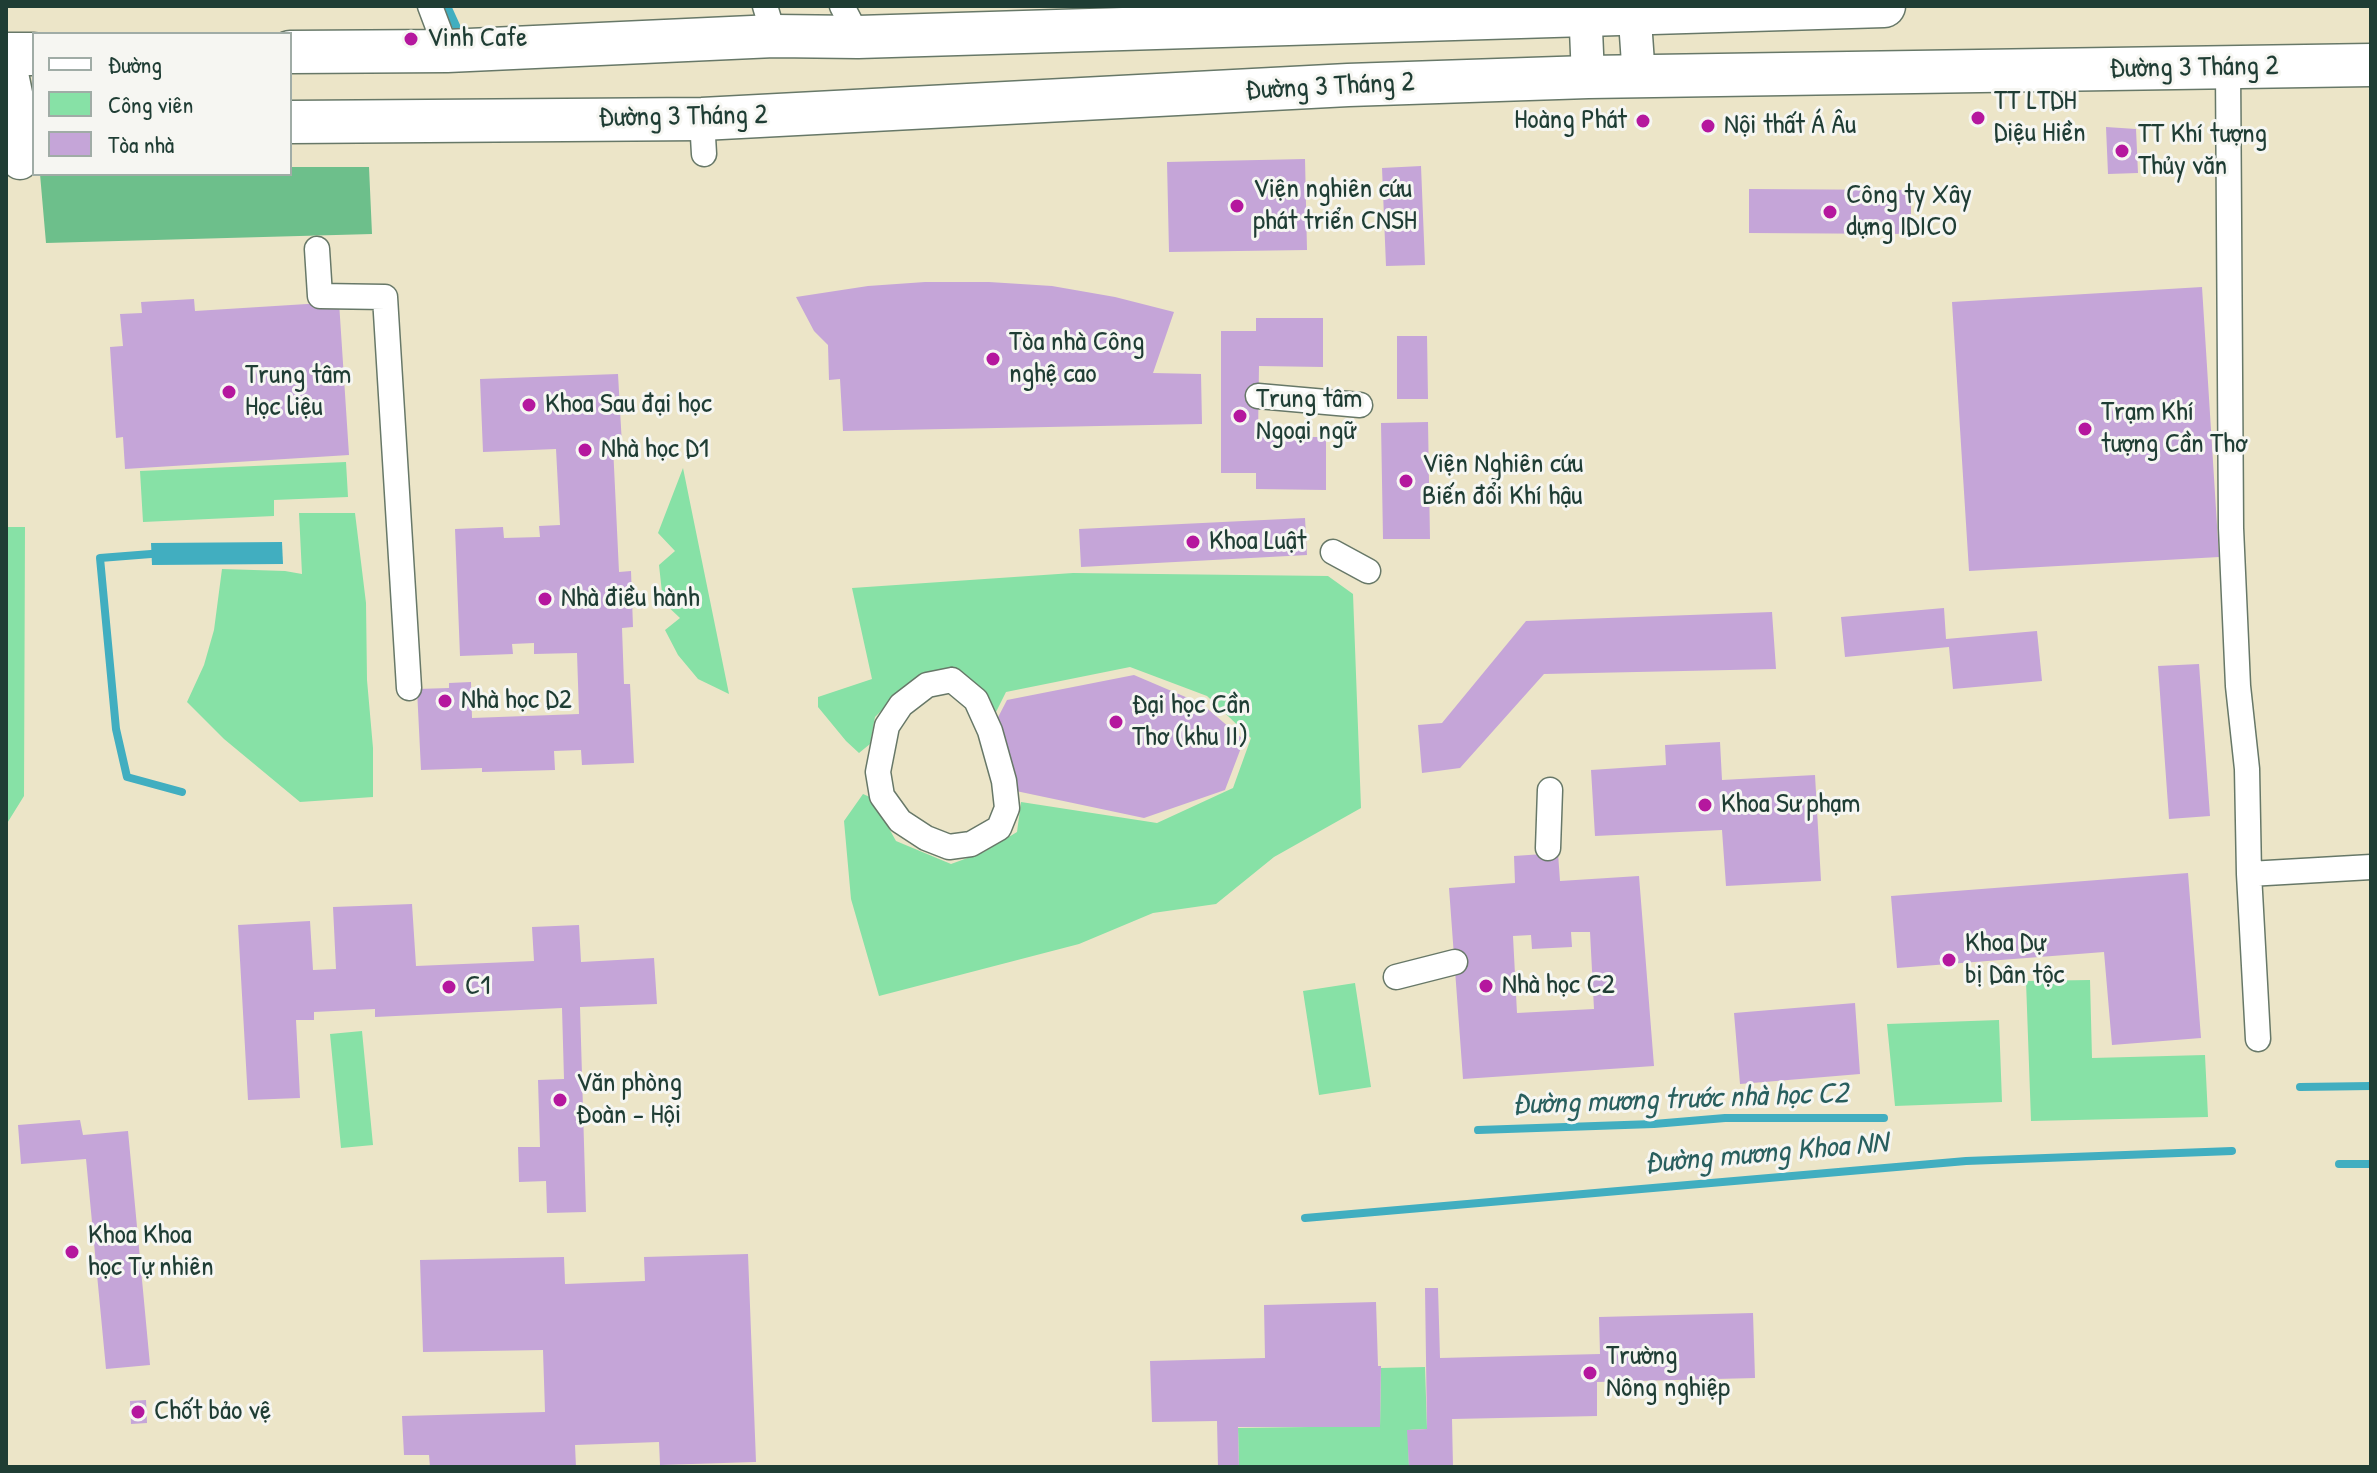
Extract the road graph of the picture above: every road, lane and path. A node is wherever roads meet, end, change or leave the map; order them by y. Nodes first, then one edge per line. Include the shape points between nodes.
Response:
1 (430, 6) edge
2 (1884, 6) edge
3 (1586, 10) edge
4 (1634, 10) edge
5 (769, 21) edge
6 (850, 21) edge
7 (447, 51) junction
8 (292, 52) edge
9 (6, 54) edge
10 (32, 54) edge
11 (2371, 65) edge
12 (2228, 67) junction
13 (1588, 77) junction
14 (1639, 78) junction
15 (292, 122) edge
16 (20, 133) edge
17 (317, 249) dead end
18 (1258, 396) dead end
19 (1360, 405) dead end
20 (1333, 552) dead end
21 (1368, 571) dead end
22 (409, 688) dead end
23 (1004, 781) joint
24 (1550, 790) dead end
25 (1548, 848) dead end
26 (2371, 867) edge
27 (2249, 874) junction
28 (1455, 962) dead end
29 (1396, 977) dead end
30 (2258, 1039) dead end

1 - 7 street
2 - 4 highway
3 - 4 highway
3 - 6 highway
3 - 13 main road
4 - 14 main road
5 - 6 highway
5 - 7 highway
7 - 8 highway
9 - 10 highway
9 - 16 main road
11 - 12 highway, Đường 3 Tháng 2
12 - 14 highway, Đường 3 Tháng 2
12 - 27 street via 2231,528
13 - 14 highway, Đường 3 Tháng 2
13 - 15 highway, Đường 3 Tháng 2 via 1348,85 703,137
17 - 22 street via 320,296 385,297
18 - 19 street
20 - 21 street
23 - 23 street via 1007,808 999,828 971,844 949,847 926,838 900,821 882,796 878,772 887,726 901,705 927,685 952,680 976,700
24 - 25 street
26 - 27 street
27 - 30 street
28 - 29 street

